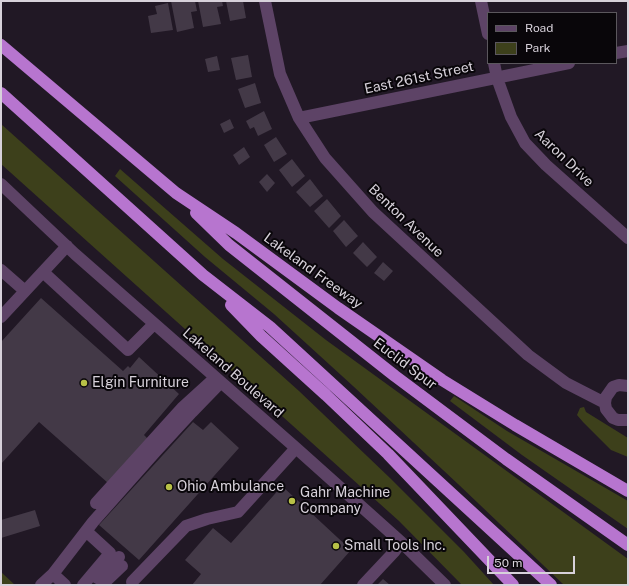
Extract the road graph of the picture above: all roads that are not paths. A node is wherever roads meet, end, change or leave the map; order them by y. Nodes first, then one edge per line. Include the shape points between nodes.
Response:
1 (265, 1) edge
2 (481, 1) edge
3 (487, 29) edge
4 (2, 46) edge
5 (628, 51) edge
6 (617, 53) edge
7 (494, 64) edge
8 (564, 64) edge
9 (496, 78) junction
10 (1, 93) edge
11 (299, 118) junction
12 (1, 184) edge
13 (176, 193) junction
14 (628, 238) edge
15 (67, 246) junction
16 (1, 270) edge
17 (43, 272) junction
18 (203, 275) junction
19 (25, 291) junction
20 (1, 317) edge
21 (154, 324) junction
22 (218, 380) junction
23 (628, 386) edge
24 (605, 403) junction
25 (628, 420) edge
26 (296, 448) junction
27 (628, 491) edge
28 (96, 503) dead end
29 (86, 531) junction
30 (401, 542) junction
31 (628, 545) edge
32 (120, 562) dead end
33 (53, 574) junction
34 (95, 577) junction
35 (132, 582) dead end
36 (41, 585) edge
37 (65, 585) edge
38 (83, 585) edge
39 (363, 585) edge
40 (445, 585) edge
41 (513, 585) edge
42 (550, 585) edge

1 - 11 street, Benton Avenue via 280,74
2 - 3 street
4 - 13 highway, Lakeland Freeway
5 - 6 street
7 - 9 street, Aaron Drive
8 - 9 street, East 261st Street
9 - 11 street, East 261st Street
9 - 14 street, Aaron Drive via 511,117 525,143
10 - 18 highway
11 - 24 street, Benton Avenue via 325,158 373,212 528,355 566,383
12 - 15 street, Lakeland Boulevard
13 - 27 highway, Lakeland Freeway via 442,380
13 - 31 highway, Euclid Spur via 229,246 327,324 465,428
15 - 17 street
15 - 21 street, Lakeland Boulevard
16 - 19 street
17 - 19 street
17 - 21 street via 128,350
18 - 41 highway via 261,336 388,454
18 - 42 highway via 270,327
19 - 20 street
21 - 22 street, Lakeland Boulevard
22 - 26 street, Lakeland Boulevard
22 - 28 street via 182,408
22 - 29 street
23 - 24 street via 614,387 606,397
24 - 25 street, Benton Avenue via 613,418
26 - 30 street, Lakeland Boulevard
26 - 35 street via 238,512 207,518 186,526
29 - 33 street
29 - 34 street via 110,553
30 - 39 street
30 - 40 street, Lakeland Boulevard
32 - 34 street via 106,582
33 - 36 street
33 - 37 street
34 - 38 street

